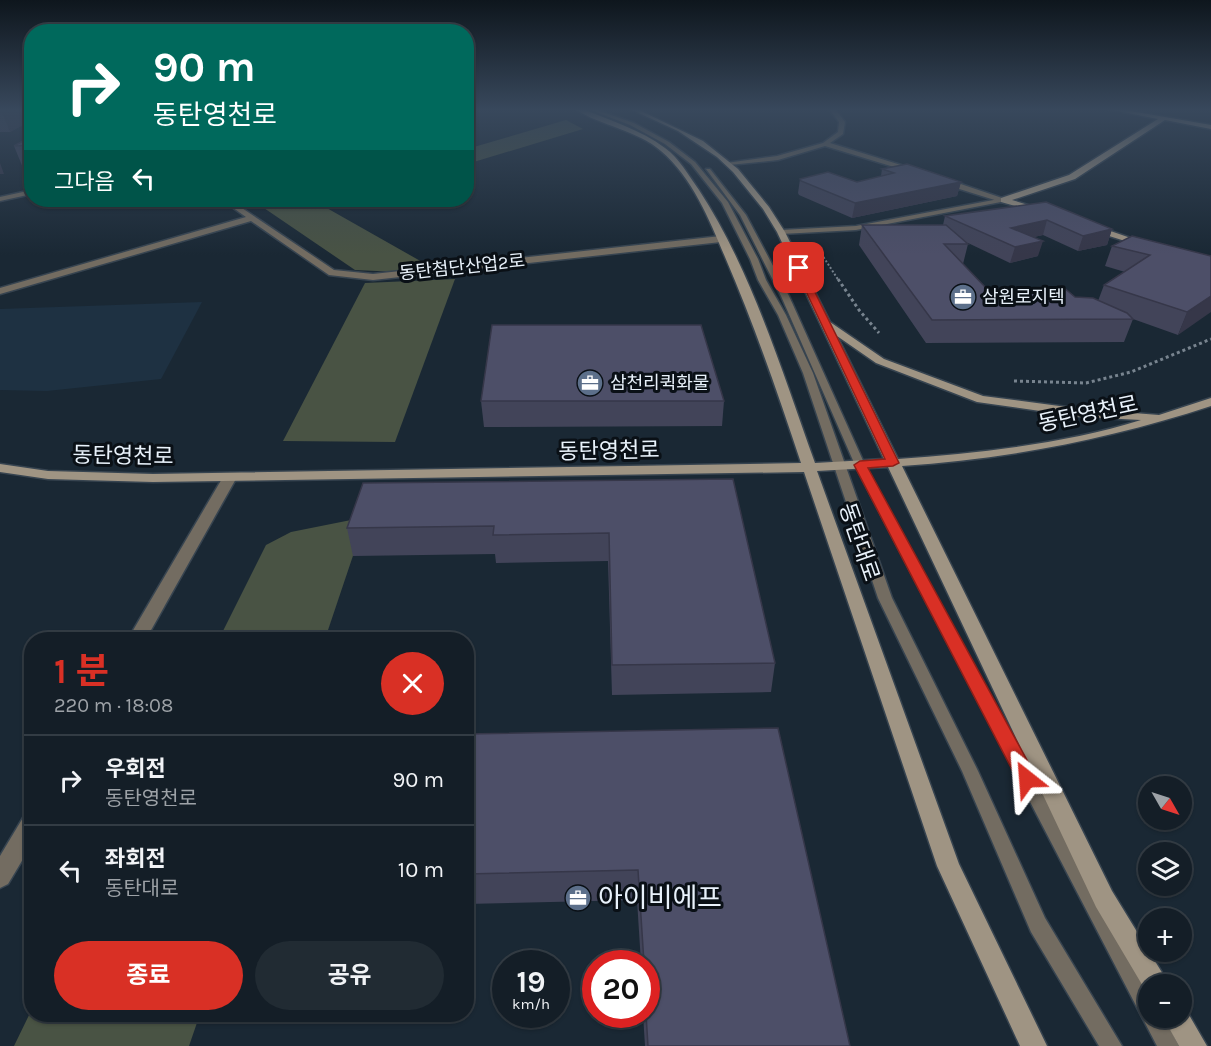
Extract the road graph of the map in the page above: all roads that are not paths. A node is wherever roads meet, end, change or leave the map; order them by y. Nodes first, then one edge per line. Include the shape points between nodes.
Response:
1 (671, 158) edge
2 (686, 158) edge
3 (694, 158) edge
4 (723, 158) edge
5 (779, 158) edge
6 (870, 158) edge
7 (1102, 158) edge
8 (729, 163) junction
9 (926, 175) edge
10 (937, 179) edge
11 (24, 194) edge
12 (0, 199) edge
13 (1004, 200) junction
14 (236, 207) edge
15 (1048, 214) edge
16 (252, 218) junction
17 (1080, 224) edge
18 (781, 232) junction
19 (720, 239) junction
20 (1156, 248) edge
21 (0, 291) edge
22 (826, 323) junction
23 (1211, 402) edge
24 (1169, 417) junction
25 (893, 463) junction
26 (860, 465) junction
27 (838, 466) junction
28 (0, 468) edge
29 (809, 469) junction
30 (230, 477) junction
31 (141, 632) edge
32 (24, 836) edge
33 (0, 877) edge
34 (1150, 974) edge
35 (1138, 989) edge
36 (1159, 1028) edge
37 (1183, 1028) edge
38 (1034, 1046) edge
39 (1111, 1046) edge
40 (1168, 1046) edge
41 (1194, 1046) edge

1 - 19 main road, 동탄대로 via 711,215
2 - 27 lane via 724,202 782,315 808,373
3 - 26 lane via 720,183 743,215 785,296
4 - 8 main road
5 - 8 street
6 - 9 street
7 - 13 main road via 1072,177
8 - 18 main road via 765,204
10 - 13 street
11 - 12 street
13 - 15 main road
13 - 18 lane via 856,228
14 - 16 street, 동탄첨단산업2로
16 - 19 street, 동탄첨단산업2로 via 332,273 357,277
16 - 21 street
17 - 20 main road
18 - 22 main road
19 - 29 main road, 동탄대로 via 759,323
22 - 24 main road via 880,361 981,399 1082,413
22 - 25 main road
23 - 24 main road, 동탄영천로
24 - 25 main road, 동탄영천로 via 1114,432 979,456
25 - 26 main road, 동탄영천로
25 - 34 main road via 1104,899
26 - 27 main road, 동탄영천로
26 - 35 lane
27 - 29 main road, 동탄영천로
27 - 39 lane via 885,598 970,771 1038,925
28 - 30 main road, 동탄영천로 via 48,475
29 - 30 main road, 동탄영천로
29 - 38 main road, 동탄대로 via 948,866
30 - 31 street
32 - 33 street
36 - 40 lane
37 - 41 main road

